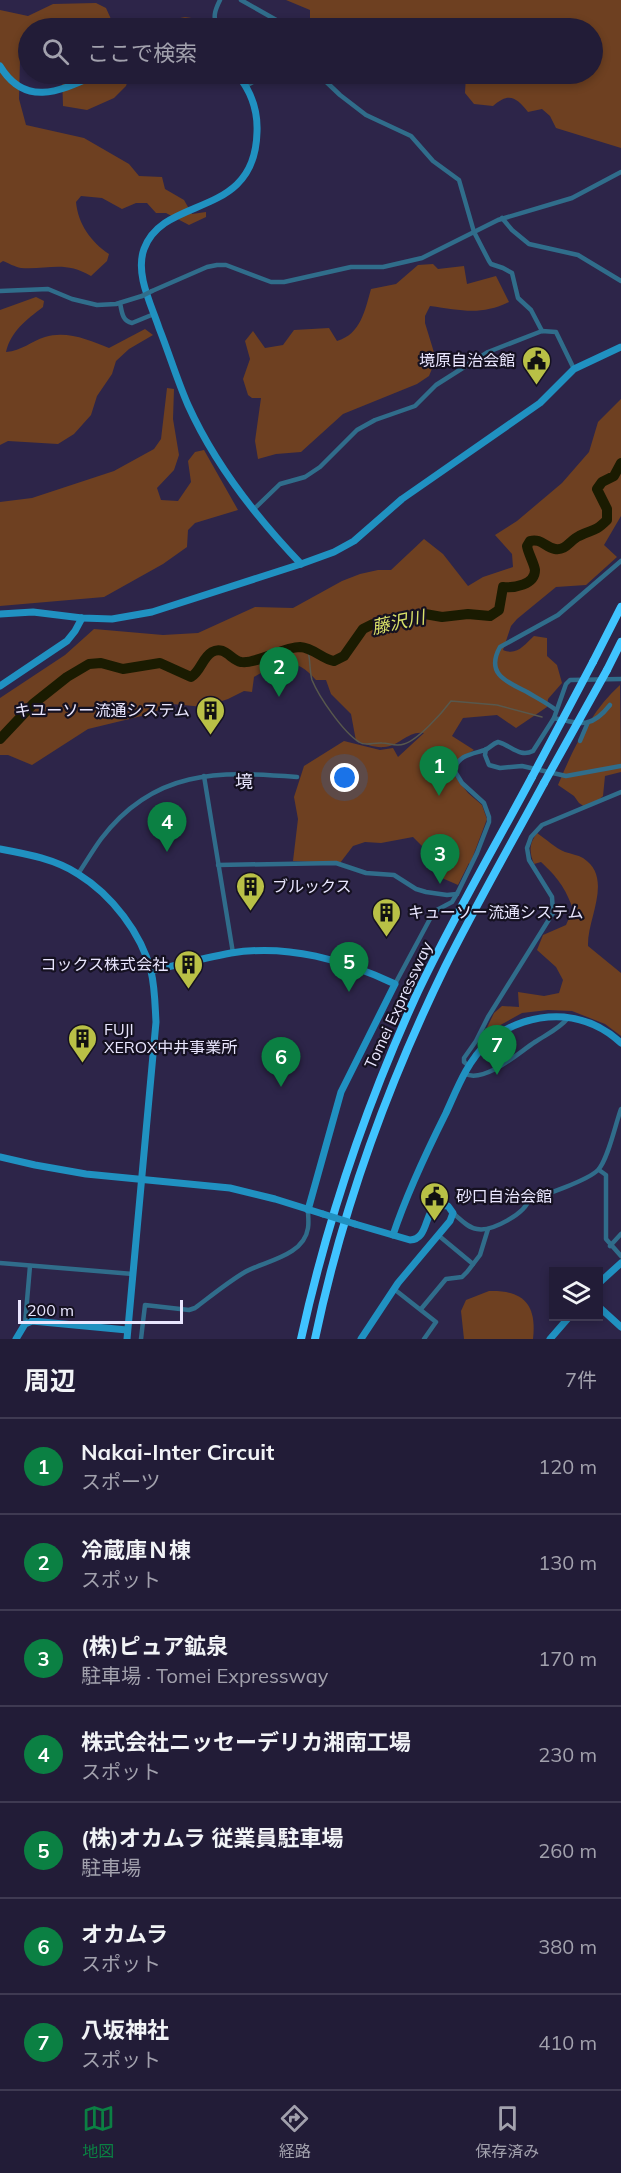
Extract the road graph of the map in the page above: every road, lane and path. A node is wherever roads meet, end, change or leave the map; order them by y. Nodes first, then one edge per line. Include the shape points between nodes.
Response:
1 (220, 0) edge
2 (241, 0) edge
3 (214, 18) edge
4 (273, 18) edge
5 (0, 66) edge
6 (75, 84) edge
7 (249, 84) edge
8 (328, 84) edge
9 (246, 86) joint
10 (621, 172) edge
11 (502, 218) junction
12 (474, 232) junction
13 (621, 281) edge
14 (0, 291) edge
15 (120, 303) junction
16 (154, 314) junction
17 (542, 331) junction
18 (621, 347) edge
19 (574, 369) junction
20 (252, 511) junction
21 (621, 561) edge
22 (301, 564) junction
23 (621, 607) edge
24 (0, 614) edge
25 (82, 618) junction
26 (621, 642) edge
27 (621, 680) edge
28 (0, 686) edge
29 (610, 705) dead end
30 (556, 710) junction
31 (554, 718) junction
32 (588, 722) junction
33 (580, 741) dead end
34 (486, 749) junction
35 (621, 765) edge
36 (204, 776) junction
37 (297, 777) dead end
38 (621, 792) edge
39 (0, 849) edge
40 (218, 866) junction
41 (78, 874) junction
42 (457, 894) junction
43 (233, 953) junction
44 (151, 971) junction
45 (395, 984) junction
46 (568, 1018) junction
47 (621, 1043) edge
48 (469, 1066) junction
49 (465, 1074) junction
50 (621, 1109) edge
51 (0, 1156) edge
52 (599, 1170) junction
53 (142, 1179) junction
54 (308, 1210) junction
55 (453, 1213) junction
56 (488, 1229) junction
57 (621, 1234) edge
58 (393, 1235) junction
59 (438, 1236) junction
60 (610, 1246) junction
61 (621, 1256) edge
62 (0, 1263) edge
63 (621, 1263) edge
64 (473, 1264) junction
65 (30, 1266) junction
66 (133, 1274) junction
67 (603, 1279) edge
68 (394, 1289) junction
69 (421, 1309) junction
70 (603, 1311) edge
71 (566, 1321) edge
72 (25, 1324) junction
73 (621, 1327) edge
74 (127, 1330) junction
75 (16, 1339) edge
76 (127, 1339) edge
77 (141, 1339) edge
78 (301, 1339) edge
79 (315, 1339) edge
80 (361, 1339) edge
81 (424, 1339) edge
82 (550, 1339) edge

1 - 3 street
2 - 4 street
5 - 6 street via 21,87 43,93
7 - 9 street
8 - 12 street via 366,116 411,136 433,162 459,180
9 - 16 street via 255,108 257,140 243,177 221,198 163,223 144,248 141,272
10 - 11 street via 572,198
11 - 12 street
11 - 13 street via 530,244 578,255
12 - 15 street, bridge via 422,258 384,267 351,267 284,282 271,282 226,265 207,267
12 - 17 street via 491,264 512,273 518,298 531,310
14 - 15 street via 48,289 97,305
15 - 16 street via 128,322
16 - 20 street via 195,420
17 - 19 street via 556,332
17 - 20 street via 488,352 436,385 415,406 366,424 320,467 280,484
18 - 19 street
19 - 22 street via 540,403 402,499 354,541
20 - 22 street
21 - 30 street via 558,615 500,647 496,654 496,667 502,679
22 - 25 street via 152,612 129,617
23 - 78 highway, Tomei Expressway, bridge via 449,931 384,1069 334,1208
24 - 25 street via 33,612
25 - 28 street via 68,641
26 - 79 highway, Tomei Expressway, bridge via 445,967 410,1043 357,1179
27 - 30 street via 570,680
29 - 32 street via 599,718
30 - 31 street
31 - 32 street
31 - 34 street via 533,751 520,754 498,742
32 - 33 street
34 - 35 street via 486,760 493,767 522,766 566,776
34 - 42 street via 462,758 454,770 484,803 489,817 477,854
36 - 37 street via 230,773
36 - 40 street
36 - 41 street via 168,786 130,809 101,838
38 - 48 street via 542,825 531,837 527,848 529,860 552,897 553,913 464,1058
39 - 41 street via 41,858
40 - 42 street via 336,863 366,873 394,875 426,892
40 - 43 street
41 - 44 street via 112,902 127,921
42 - 45 street via 452,902 435,911
43 - 44 street
43 - 45 street via 264,951 327,957
44 - 53 street via 156,1022
45 - 54 street via 341,1092
46 - 47 street via 590,1023
46 - 48 street via 539,1018 506,1029
46 - 49 street via 507,1063 481,1074
48 - 49 street
49 - 58 street via 405,1198
50 - 52 street
51 - 53 street via 86,1174
52 - 56 street via 560,1190 530,1199 521,1212
52 - 60 street via 606,1175 605,1234
53 - 54 street via 230,1188
53 - 66 street
54 - 58 street, bridge
54 - 77 street via 309,1227 296,1247 244,1273 195,1308 145,1305
55 - 56 street via 472,1228
55 - 58 street via 447,1206 436,1205 429,1212 419,1238 410,1240
55 - 59 street
56 - 64 street via 480,1256
57 - 60 street
59 - 64 street
59 - 68 street
60 - 61 street
62 - 65 street
63 - 67 street
64 - 69 street via 462,1276 446,1279
65 - 66 street
65 - 72 street
66 - 74 street
68 - 69 street
68 - 80 street
69 - 81 street via 436,1322
70 - 73 street
71 - 82 street
72 - 74 street via 32,1321
72 - 75 street
74 - 76 street

